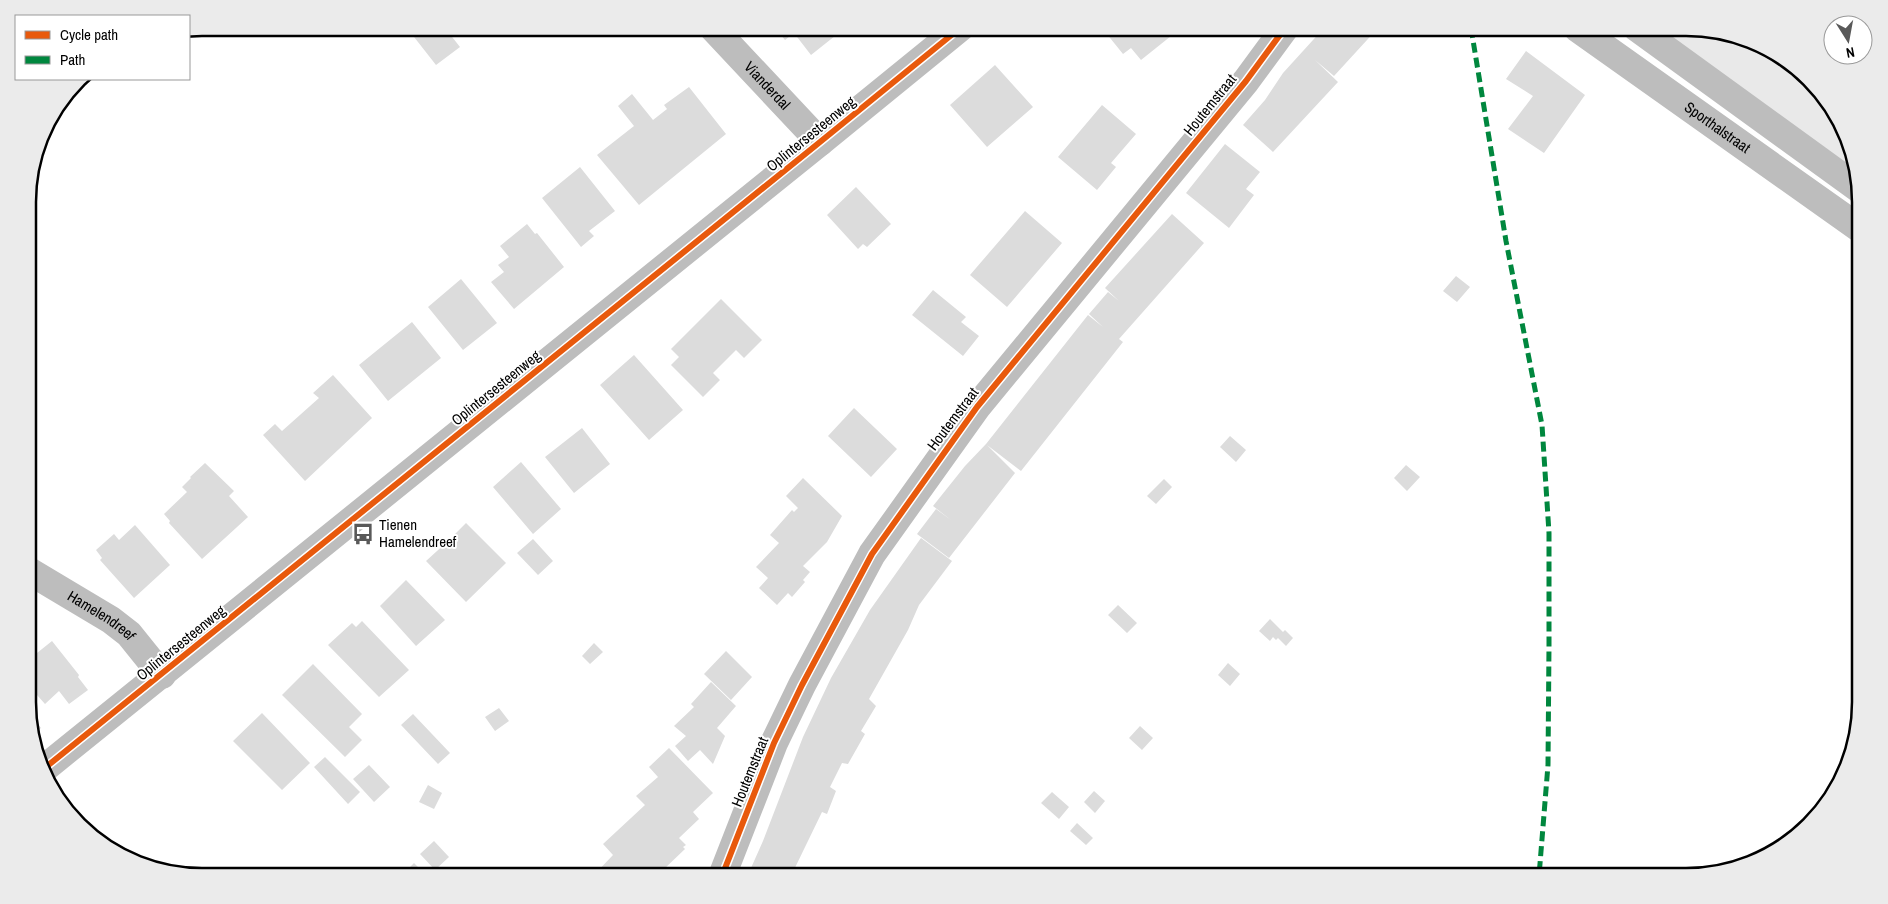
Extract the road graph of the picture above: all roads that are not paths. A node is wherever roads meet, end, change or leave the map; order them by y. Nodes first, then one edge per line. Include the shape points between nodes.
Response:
1 (721, 36) edge
2 (950, 36) edge
3 (1279, 36) edge
4 (1588, 36) edge
5 (1648, 36) edge
6 (820, 142) junction
7 (1850, 183) edge
8 (1852, 223) edge
9 (36, 575) edge
10 (162, 675) junction
11 (49, 765) edge
12 (725, 868) edge

1 - 6 street, Vianderdal
2 - 6 street, Oplintersesteenweg
3 - 12 street, Houtemstraat via 1246,81 978,407 872,554 774,743
4 - 8 street, Sporthalstraat
5 - 7 street
6 - 10 street, Oplintersesteenweg
9 - 10 street, Hamelendreef via 129,634
10 - 11 street, Oplintersesteenweg

